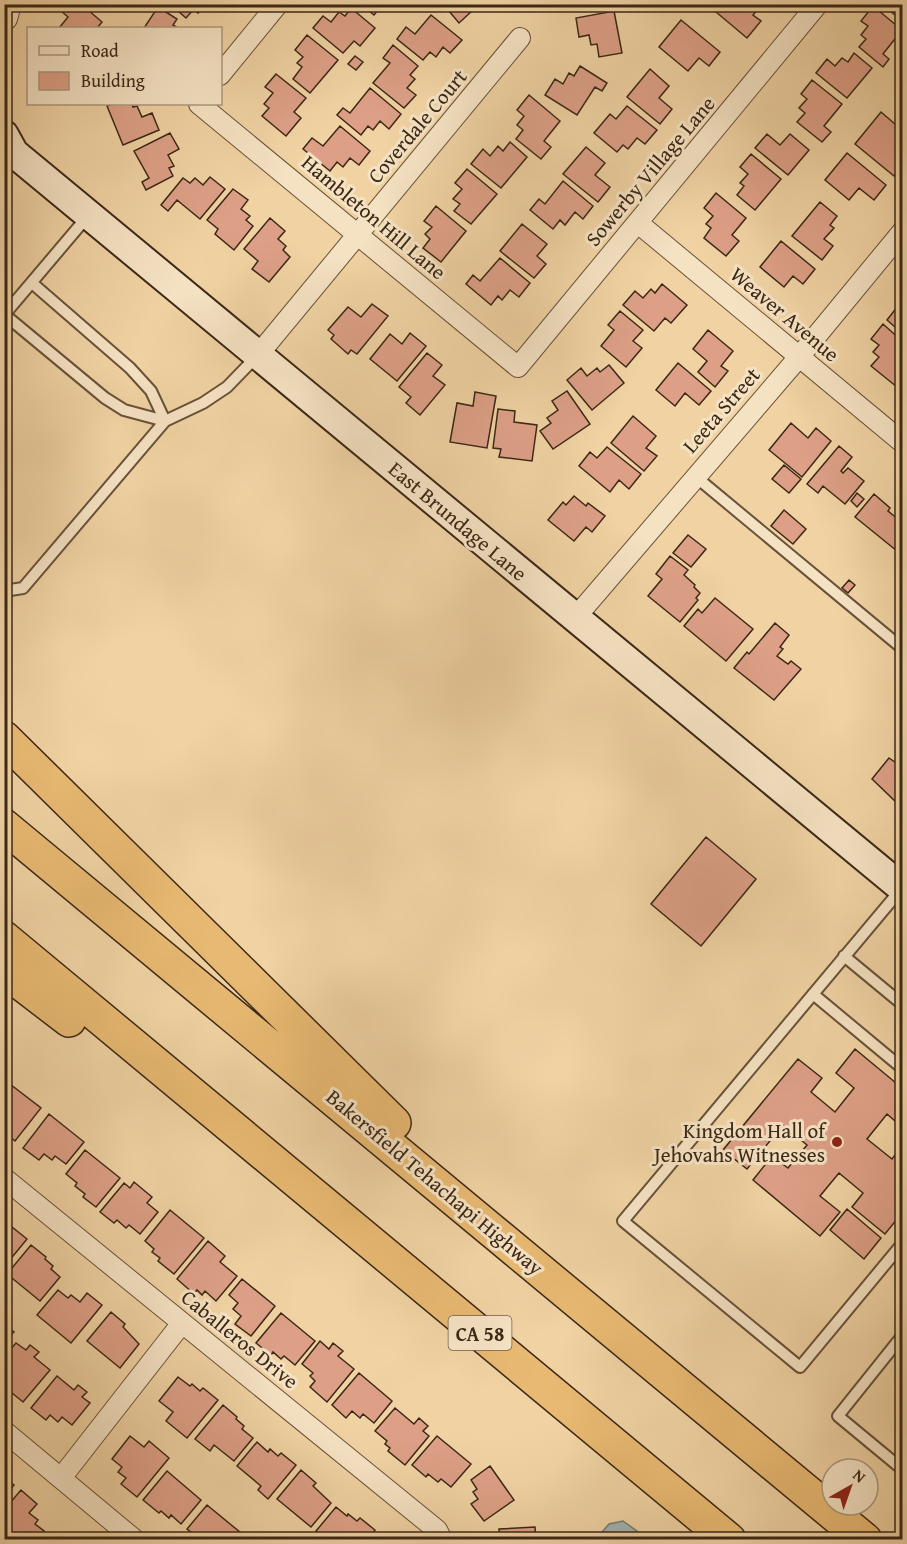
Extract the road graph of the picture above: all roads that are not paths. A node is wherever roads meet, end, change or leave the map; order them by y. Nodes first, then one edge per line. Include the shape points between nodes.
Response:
1 (279, 4) edge
2 (818, 4) edge
3 (520, 38) dead end
4 (222, 73) edge
5 (200, 105) edge
6 (8, 146) edge
7 (89, 215) junction
8 (638, 223) junction
9 (903, 232) edge
10 (358, 235) junction
11 (32, 283) junction
12 (5, 315) edge
13 (258, 355) junction
14 (799, 357) junction
15 (518, 367) joint
16 (165, 421) junction
17 (903, 442) edge
18 (696, 477) junction
19 (4, 591) edge
20 (575, 618) junction
21 (903, 648) edge
22 (4, 738) edge
23 (4, 826) edge
24 (902, 888) edge
25 (4, 938) edge
26 (844, 956) junction
27 (4, 970) edge
28 (813, 994) junction
29 (903, 1004) edge
30 (903, 1068) edge
31 (230, 1126) junction
32 (4, 1178) edge
33 (453, 1197) junction
34 (903, 1244) edge
35 (182, 1323) junction
36 (903, 1336) edge
37 (4, 1431) edge
38 (903, 1468) edge
39 (61, 1478) junction
40 (135, 1539) edge
41 (442, 1539) edge
42 (729, 1539) edge
43 (865, 1539) edge

1 - 4 street
2 - 8 street, Sowerby Village Lane
3 - 10 street, Coverdale Court
5 - 10 street, Hambleton Hill Lane
6 - 7 main road, East Brundage Lane
7 - 11 lane
7 - 13 main road, East Brundage Lane
8 - 14 street, Weaver Avenue
8 - 15 street, Sowerby Village Lane
9 - 14 street, Leeta Street
10 - 13 street, Coverdale Court
10 - 15 street, Hambleton Hill Lane
11 - 12 lane
11 - 16 lane via 130,368 151,391
12 - 16 lane via 105,398 124,410
13 - 16 lane via 227,387
13 - 20 main road, East Brundage Lane
14 - 17 street, Weaver Avenue
14 - 18 street, Leeta Street
16 - 19 lane via 22,588
18 - 20 street, Leeta Street
18 - 21 lane
20 - 24 main road, East Brundage Lane
22 - 33 highway via 426,1154
23 - 33 highway, Bakersfield Tehachapi Highway
24 - 26 lane
25 - 31 highway, CA 58
26 - 28 lane
26 - 29 lane
27 - 31 highway via 155,1086
28 - 30 lane
28 - 34 lane via 623,1221 800,1368
31 - 42 highway, CA 58
32 - 35 street, Caballeros Drive
33 - 43 highway, Bakersfield Tehachapi Highway
35 - 39 street
35 - 41 street, Caballeros Drive via 437,1530
36 - 38 lane via 838,1416
37 - 39 street
39 - 40 street

